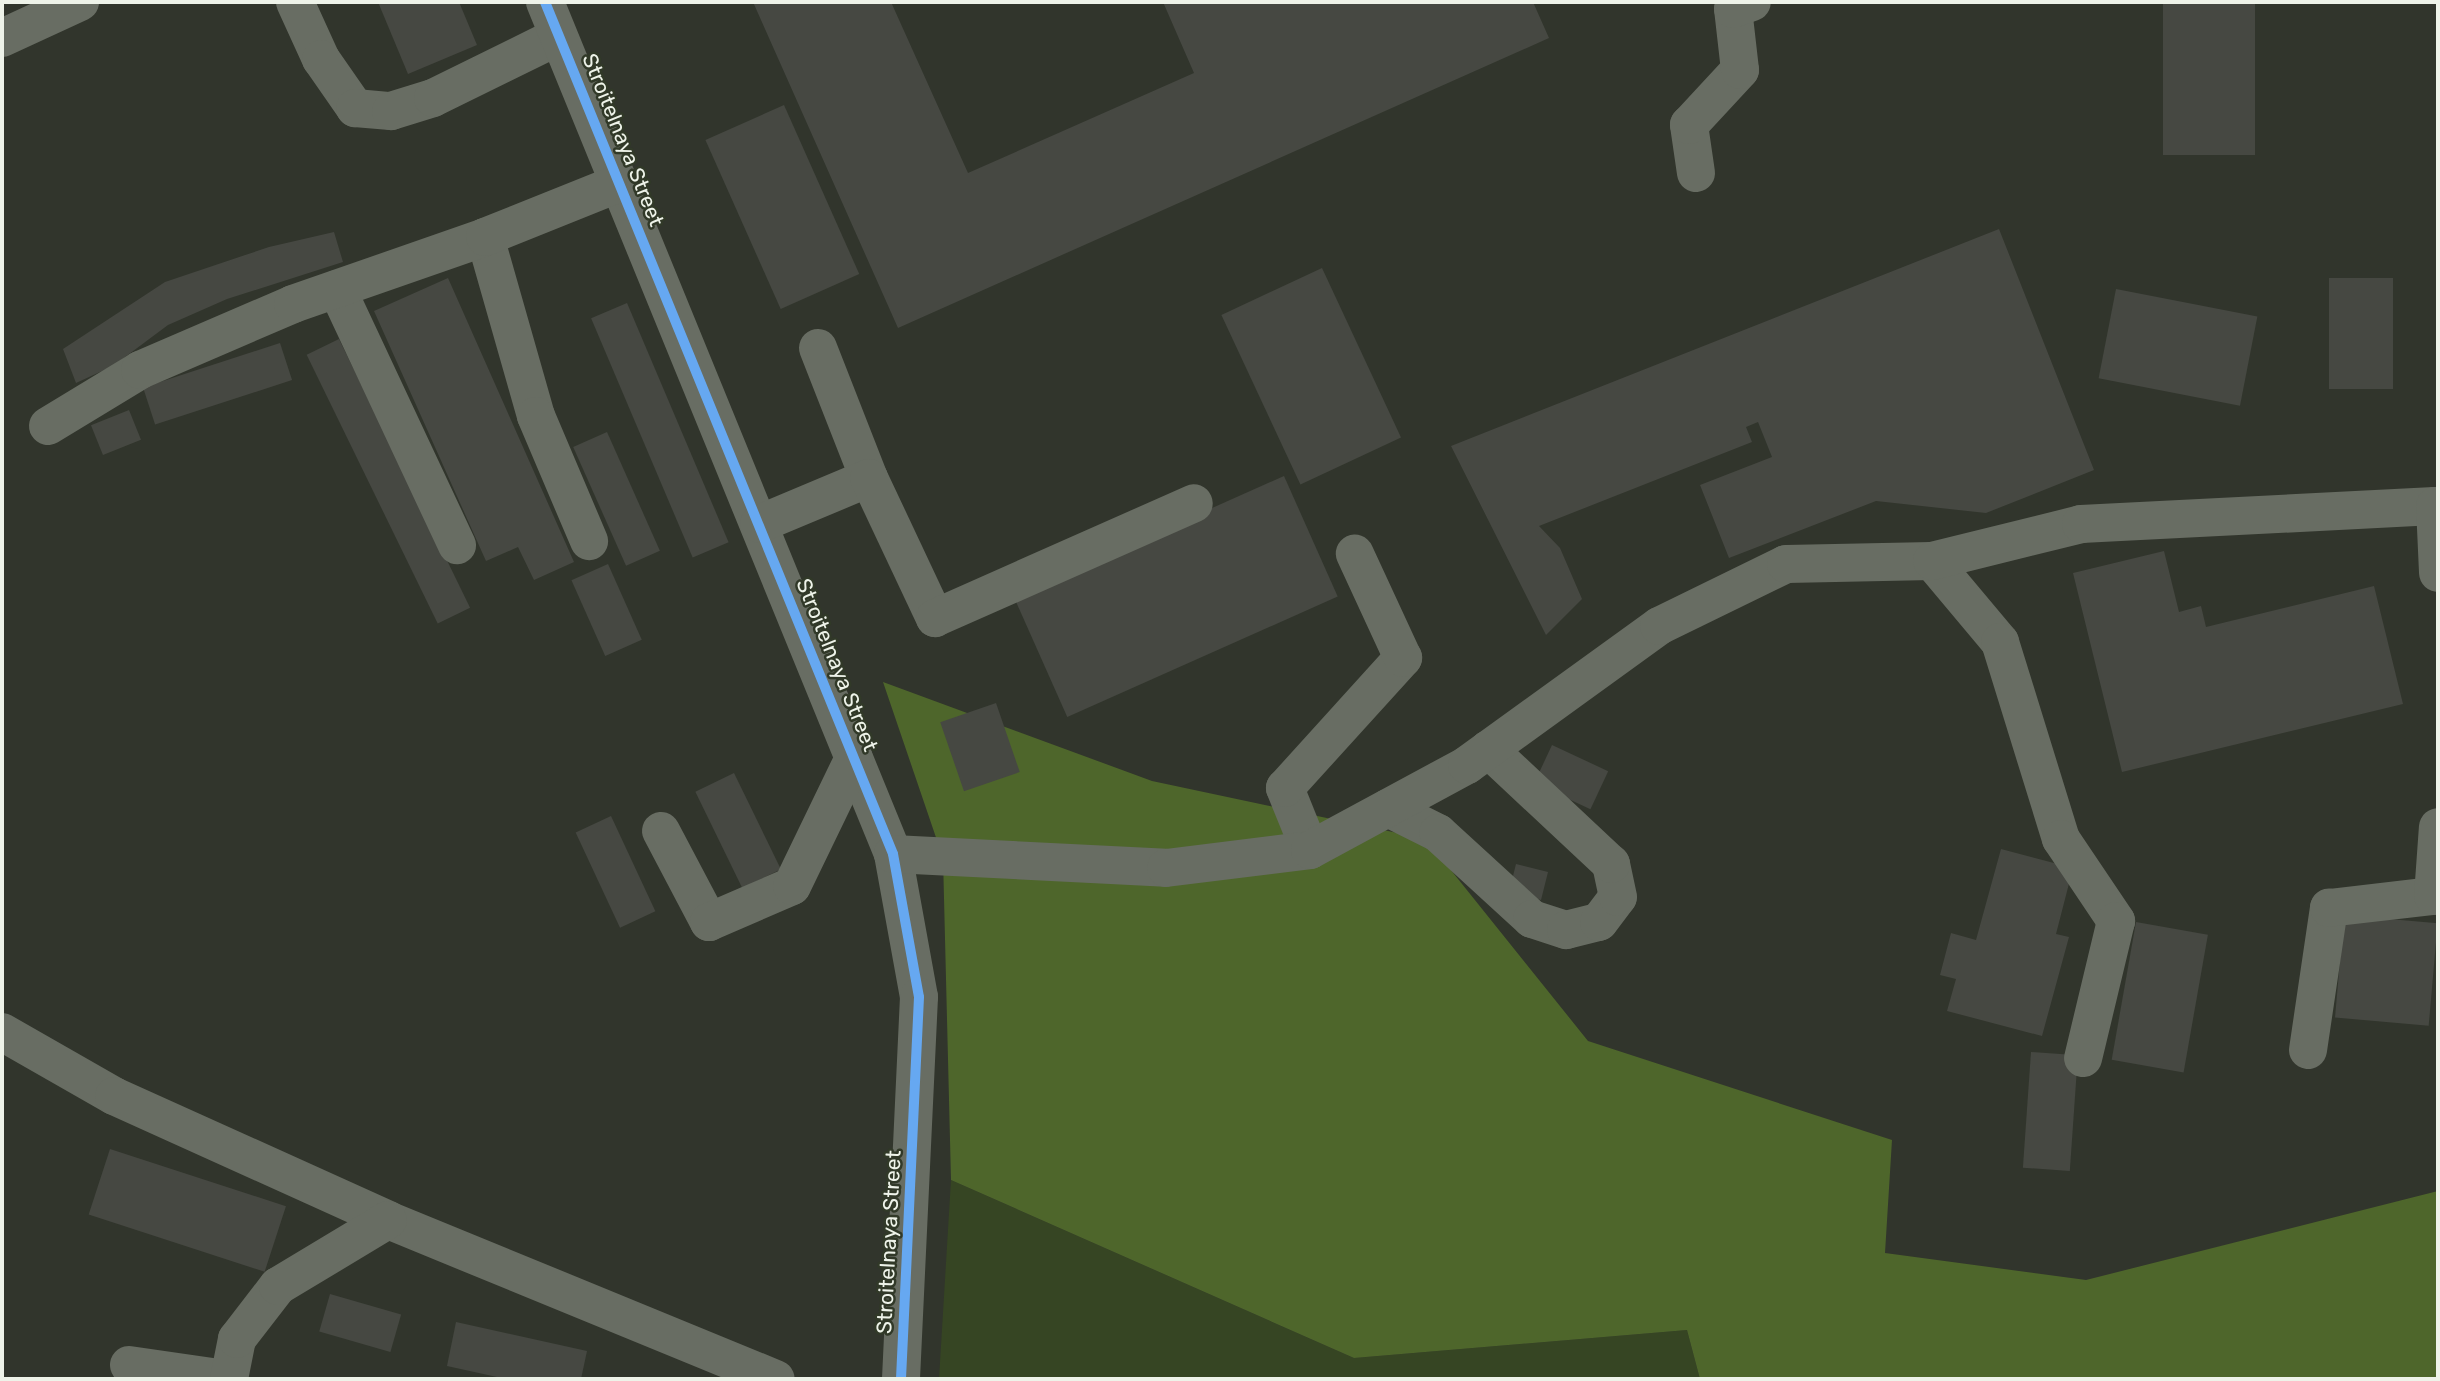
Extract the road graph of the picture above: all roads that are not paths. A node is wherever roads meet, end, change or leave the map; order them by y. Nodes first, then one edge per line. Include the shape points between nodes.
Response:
1 (80, 2) edge
2 (295, 2) edge
3 (545, 2) edge
4 (1752, 2) edge
5 (2, 38) edge
6 (551, 40) dead end
7 (1696, 173) dead end
8 (619, 183) junction
9 (485, 237) junction
10 (337, 289) junction
11 (818, 348) dead end
12 (48, 426) dead end
13 (869, 478) junction
14 (1194, 503) dead end
15 (759, 524) junction
16 (589, 541) dead end
17 (457, 545) dead end
18 (1355, 554) dead end
19 (1932, 561) junction
20 (2438, 573) edge
21 (1488, 749) junction
22 (854, 758) junction
23 (1388, 808) junction
24 (2438, 827) edge
25 (661, 831) dead end
26 (1310, 850) junction
27 (893, 854) junction
28 (2, 1032) edge
29 (2308, 1050) dead end
30 (2083, 1058) dead end
31 (388, 1220) junction
32 (130, 1365) dead end
33 (228, 1379) edge
34 (776, 1379) edge
35 (901, 1379) edge

1 - 5 street
2 - 6 street via 321,59 355,108 391,111 433,98
3 - 8 street, Stroitelnaya Street
4 - 7 street via 1734,9 1740,70 1689,125
8 - 9 street
8 - 15 street, Stroitelnaya Street
9 - 10 street
9 - 16 street via 536,416
10 - 12 street via 140,370
10 - 17 street
11 - 13 street
13 - 14 street via 935,618
13 - 15 street
15 - 22 street, Stroitelnaya Street
18 - 26 street via 1403,657 1285,788
19 - 20 street via 2081,524 2435,506
19 - 21 street via 1786,564 1659,626
19 - 30 street via 2000,642 2061,839 2116,922
21 - 23 street
21 - 23 street via 1611,864 1618,897 1599,922 1566,930 1532,919 1438,833
22 - 25 street via 792,886 709,922
22 - 27 street, Stroitelnaya Street
23 - 26 street
24 - 29 street via 2432,896 2329,908
26 - 27 street via 1166,868
27 - 35 street, Stroitelnaya Street via 919,997
28 - 31 street via 114,1096
31 - 33 street via 278,1286 237,1339
31 - 34 street
32 - 33 street

